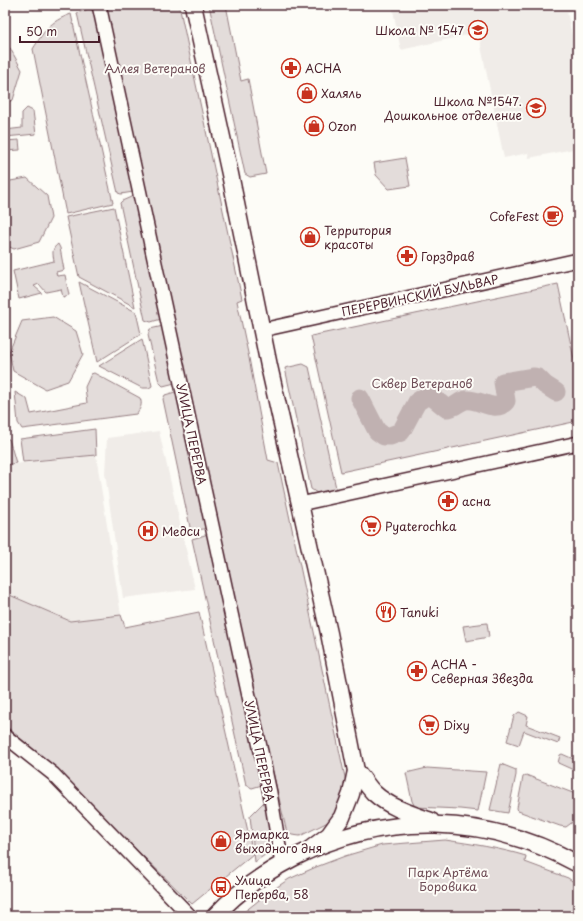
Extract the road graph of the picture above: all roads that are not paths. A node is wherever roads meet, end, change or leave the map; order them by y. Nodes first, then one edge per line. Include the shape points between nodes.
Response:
1 (99, 5) edge
2 (193, 5) edge
3 (578, 260) edge
4 (262, 330) junction
5 (578, 442) edge
6 (300, 504) junction
7 (5, 736) edge
8 (356, 771) junction
9 (443, 824) junction
10 (309, 850) junction
11 (282, 864) junction
12 (578, 864) edge
13 (190, 916) edge
14 (215, 916) edge

1 - 11 street, УЛИЦА ПЕРЕРВА via 265,772
2 - 4 main road
3 - 4 street, ПЕРЕРВИНСКИЙ БУЛЬВАР
4 - 6 main road
5 - 6 street
6 - 8 main road
7 - 13 street via 53,774
8 - 9 main road via 373,792 393,806
8 - 10 main road via 342,817 329,835
9 - 10 main road via 416,824 361,832
9 - 12 main road via 508,834 560,854
10 - 11 main road
11 - 14 main road via 248,886

